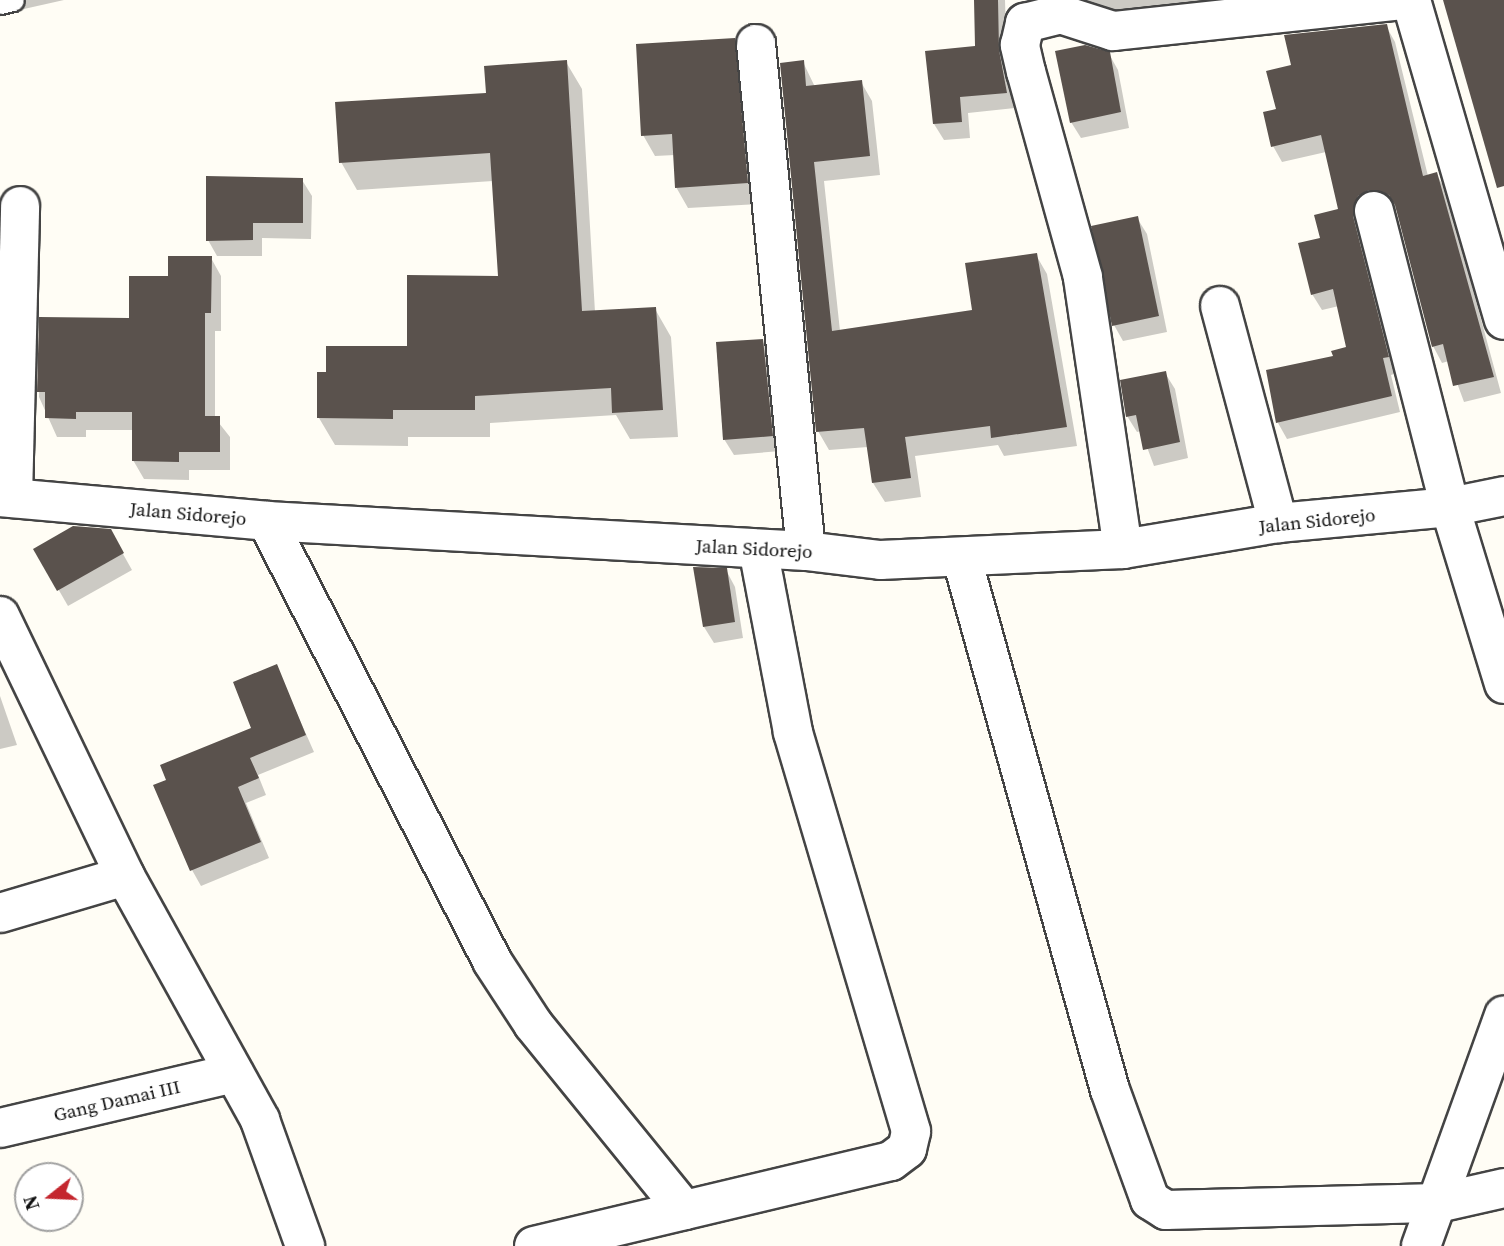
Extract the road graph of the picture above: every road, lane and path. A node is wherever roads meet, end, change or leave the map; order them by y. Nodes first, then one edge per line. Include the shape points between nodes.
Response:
1 (13, 0) edge
2 (1404, 0) edge
3 (1411, 0) edge
4 (0, 3) edge
5 (755, 44) dead end
6 (20, 206) dead end
7 (1374, 211) dead end
8 (1220, 306) dead end
9 (1504, 320) edge
10 (1504, 495) edge
11 (6, 498) edge
12 (1450, 507) junction
13 (267, 521) junction
14 (1278, 523) junction
15 (1124, 549) junction
16 (758, 550) junction
17 (806, 551) junction
18 (962, 559) junction
19 (0, 616) edge
20 (14, 680) edge
21 (1504, 684) edge
22 (125, 876) junction
23 (0, 913) edge
24 (1504, 1015) edge
25 (234, 1073) junction
26 (0, 1128) edge
27 (1504, 1188) edge
28 (1438, 1203) junction
29 (684, 1210) junction
30 (305, 1246) edge
31 (534, 1246) edge
32 (1421, 1246) edge

1 - 4 lane
2 - 15 street via 1113,31 1060,14 1025,23 1020,46 1083,276
3 - 9 street
5 - 17 street
6 - 11 street
7 - 12 street
8 - 14 street
10 - 12 street, Jalan Sidorejo
11 - 13 street, Jalan Sidorejo
12 - 14 street, Jalan Sidorejo
12 - 21 street
13 - 16 street, Jalan Sidorejo
13 - 29 street via 492,961 533,1024
14 - 15 street, Jalan Sidorejo
15 - 18 street, Jalan Sidorejo
16 - 17 street, Jalan Sidorejo
16 - 29 street via 793,732 911,1132 907,1149 891,1161
17 - 18 street, Jalan Sidorejo via 880,560
18 - 28 street via 1110,1090 1150,1200 1166,1210
19 - 20 street
20 - 22 street
22 - 23 street
22 - 25 street
24 - 28 street
25 - 26 street, Gang Damai III
25 - 30 street via 260,1121
27 - 28 street
28 - 32 street
29 - 31 street

